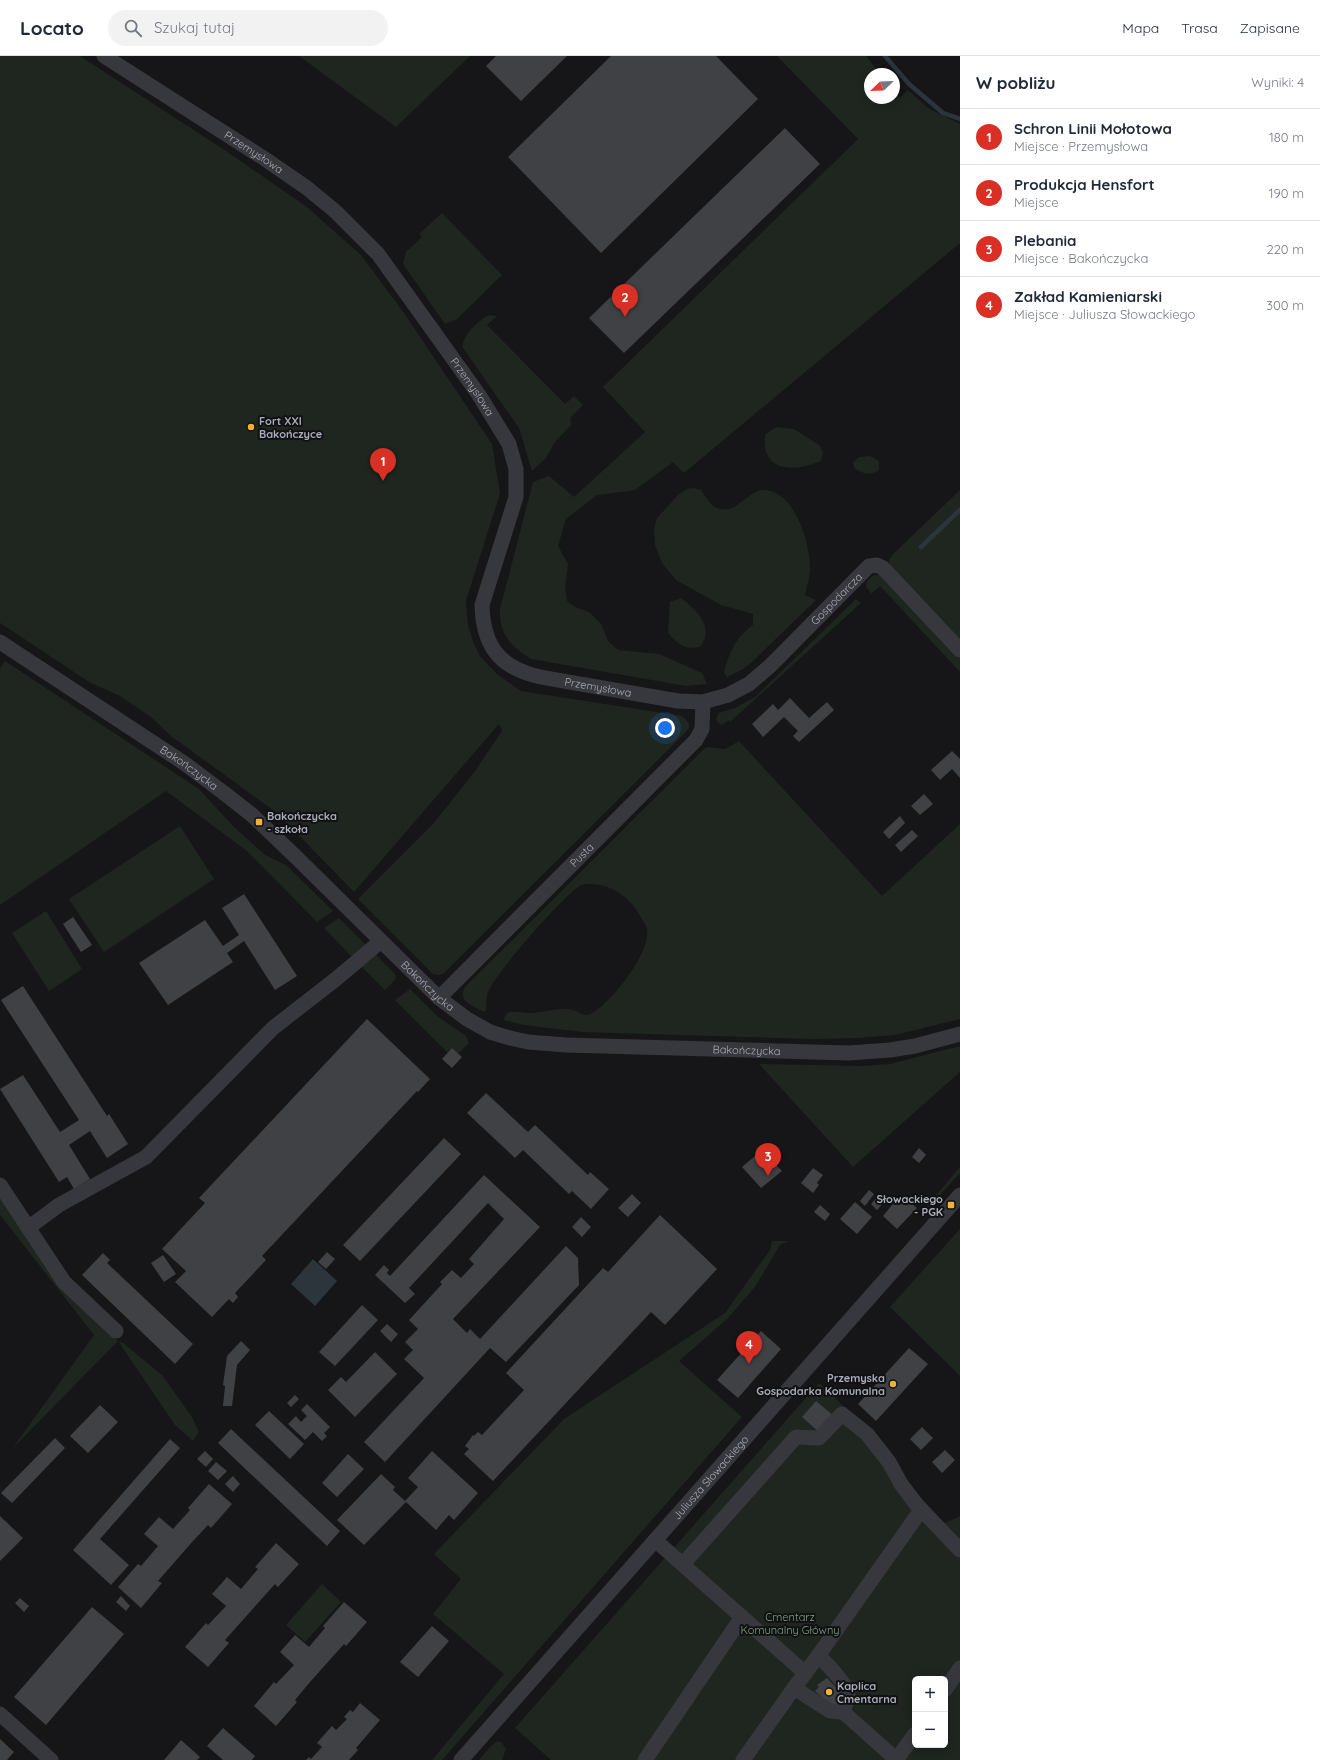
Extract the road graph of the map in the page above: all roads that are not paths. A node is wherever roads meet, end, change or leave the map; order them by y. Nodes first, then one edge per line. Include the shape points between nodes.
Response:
1 (104, 56) edge
2 (0, 642) edge
3 (960, 650) edge
4 (703, 702) junction
5 (381, 941) junction
6 (438, 998) junction
7 (960, 1034) edge
8 (0, 1184) edge
9 (960, 1195) edge
10 (28, 1228) junction
11 (116, 1331) dead end
12 (921, 1510) junction
13 (655, 1540) junction
14 (960, 1550) edge
15 (683, 1564) junction
16 (742, 1617) junction
17 (818, 1656) junction
18 (960, 1668) edge
19 (805, 1673) junction
20 (948, 1686) edge
21 (794, 1688) junction
22 (843, 1712) junction
23 (0, 1714) edge
24 (912, 1738) edge
25 (51, 1760) edge
26 (461, 1760) edge
27 (645, 1760) edge
28 (743, 1760) edge
29 (896, 1760) edge

1 - 4 street, Przemysłowa via 265,159 335,211 378,254 479,395 509,444 516,469 516,497 482,605 483,622 489,641 497,654 510,666 527,674 678,701
2 - 5 street, Bakończycka via 184,763 224,793 252,815
3 - 4 street, Gospodarcza via 883,568 869,566 770,666 748,684 728,695
4 - 6 street, Pusta via 702,729 696,740
5 - 6 street, Bakończycka
5 - 10 street via 336,980 273,1028 146,1157 59,1205
6 - 7 street, Bakończycka via 490,1032 528,1042 566,1045 848,1053 915,1046
8 - 10 street
9 - 13 street, Juliusza Słowackiego
10 - 11 street via 64,1282
12 - 14 street
12 - 15 street via 868,1434 842,1414 819,1438 796,1437
12 - 17 street
13 - 15 street
13 - 26 street, Juliusza Słowackiego
15 - 16 street
16 - 19 street
16 - 27 street
17 - 19 street
17 - 22 street via 829,1666 847,1691
18 - 20 street
19 - 21 street
21 - 22 street via 830,1711
21 - 28 street
22 - 29 street
23 - 25 street
24 - 29 street

